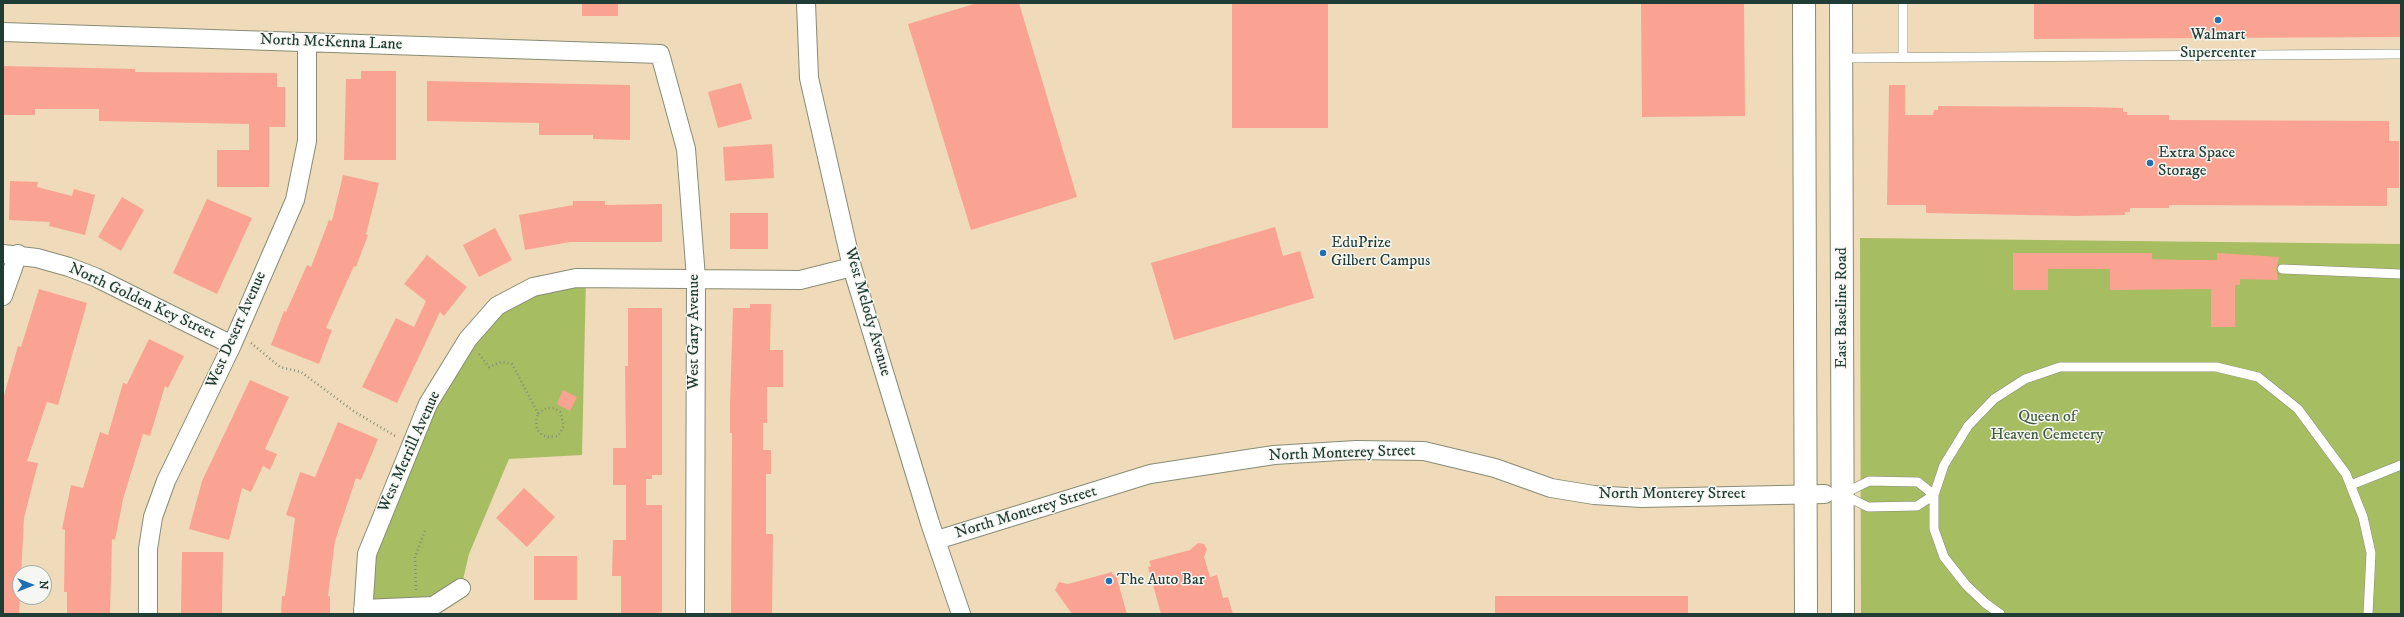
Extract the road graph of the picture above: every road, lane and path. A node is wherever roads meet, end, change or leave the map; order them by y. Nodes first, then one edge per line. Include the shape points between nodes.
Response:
1 (806, 3) edge
2 (1804, 3) edge
3 (1841, 3) edge
4 (1903, 3) edge
5 (3, 32) edge
6 (307, 42) junction
7 (660, 54) joint
8 (2401, 54) edge
9 (1903, 57) junction
10 (1842, 58) junction
11 (10, 254) edge
12 (852, 267) junction
13 (2282, 269) dead end
14 (2401, 274) edge
15 (696, 278) junction
16 (3, 296) edge
17 (235, 339) junction
18 (468, 340) junction
19 (538, 414) junction
20 (411, 445) junction
21 (2401, 465) edge
22 (2351, 485) junction
23 (1824, 495) junction
24 (1934, 495) junction
25 (426, 528) dead end
26 (938, 540) junction
27 (461, 588) dead end
28 (415, 607) junction
29 (363, 611) edge
30 (148, 614) edge
31 (695, 614) edge
32 (962, 614) edge
33 (1806, 614) edge
34 (1843, 614) edge
35 (2000, 614) edge
36 (2368, 614) edge

1 - 12 street, West Melody Avenue via 809,78
2 - 23 main road, East Baseline Road
3 - 10 main road, East Baseline Road
4 - 9 lane
5 - 6 street, North McKenna Lane
6 - 7 street, North McKenna Lane
6 - 17 street, West Desert Avenue via 307,141 295,200
7 - 15 street, West Gary Avenue via 686,149
8 - 9 lane
9 - 10 lane
10 - 23 main road, East Baseline Road
11 - 16 street
11 - 17 street, North Golden Key Street via 69,267
12 - 15 street via 800,280
12 - 26 street, West Melody Avenue via 930,523
13 - 14 lane
15 - 18 street, West Merrill Avenue via 576,278 533,287 497,306
15 - 31 street, West Gary Avenue
17 - 20 path via 280,367 301,372 356,412
17 - 30 street, West Desert Avenue via 166,481 153,517 148,549
18 - 19 path via 489,367 507,362 515,368
18 - 20 street, West Merrill Avenue via 428,404
19 - 19 path via 547,408 554,408 560,412 564,426 558,436 542,435 536,422
20 - 29 street, West Merrill Avenue via 367,554
21 - 22 lane
22 - 24 lane via 2346,474 2298,409 2258,377 2216,367 2060,367 2024,379 1989,405 1968,426 1944,465
22 - 36 lane via 2363,517 2371,553
23 - 24 lane via 1868,506 1917,506
23 - 24 lane via 1869,481 1918,482
23 - 26 street, North Monterey Street via 1641,498 1594,495 1551,488 1495,468 1424,451 1356,450 1274,455 1150,474
23 - 33 main road, East Baseline Road
23 - 34 main road, East Baseline Road
24 - 35 lane via 1934,529 1944,557 1966,586
25 - 28 path via 415,557
26 - 32 street, West Melody Avenue
27 - 28 street via 433,606
28 - 29 street

